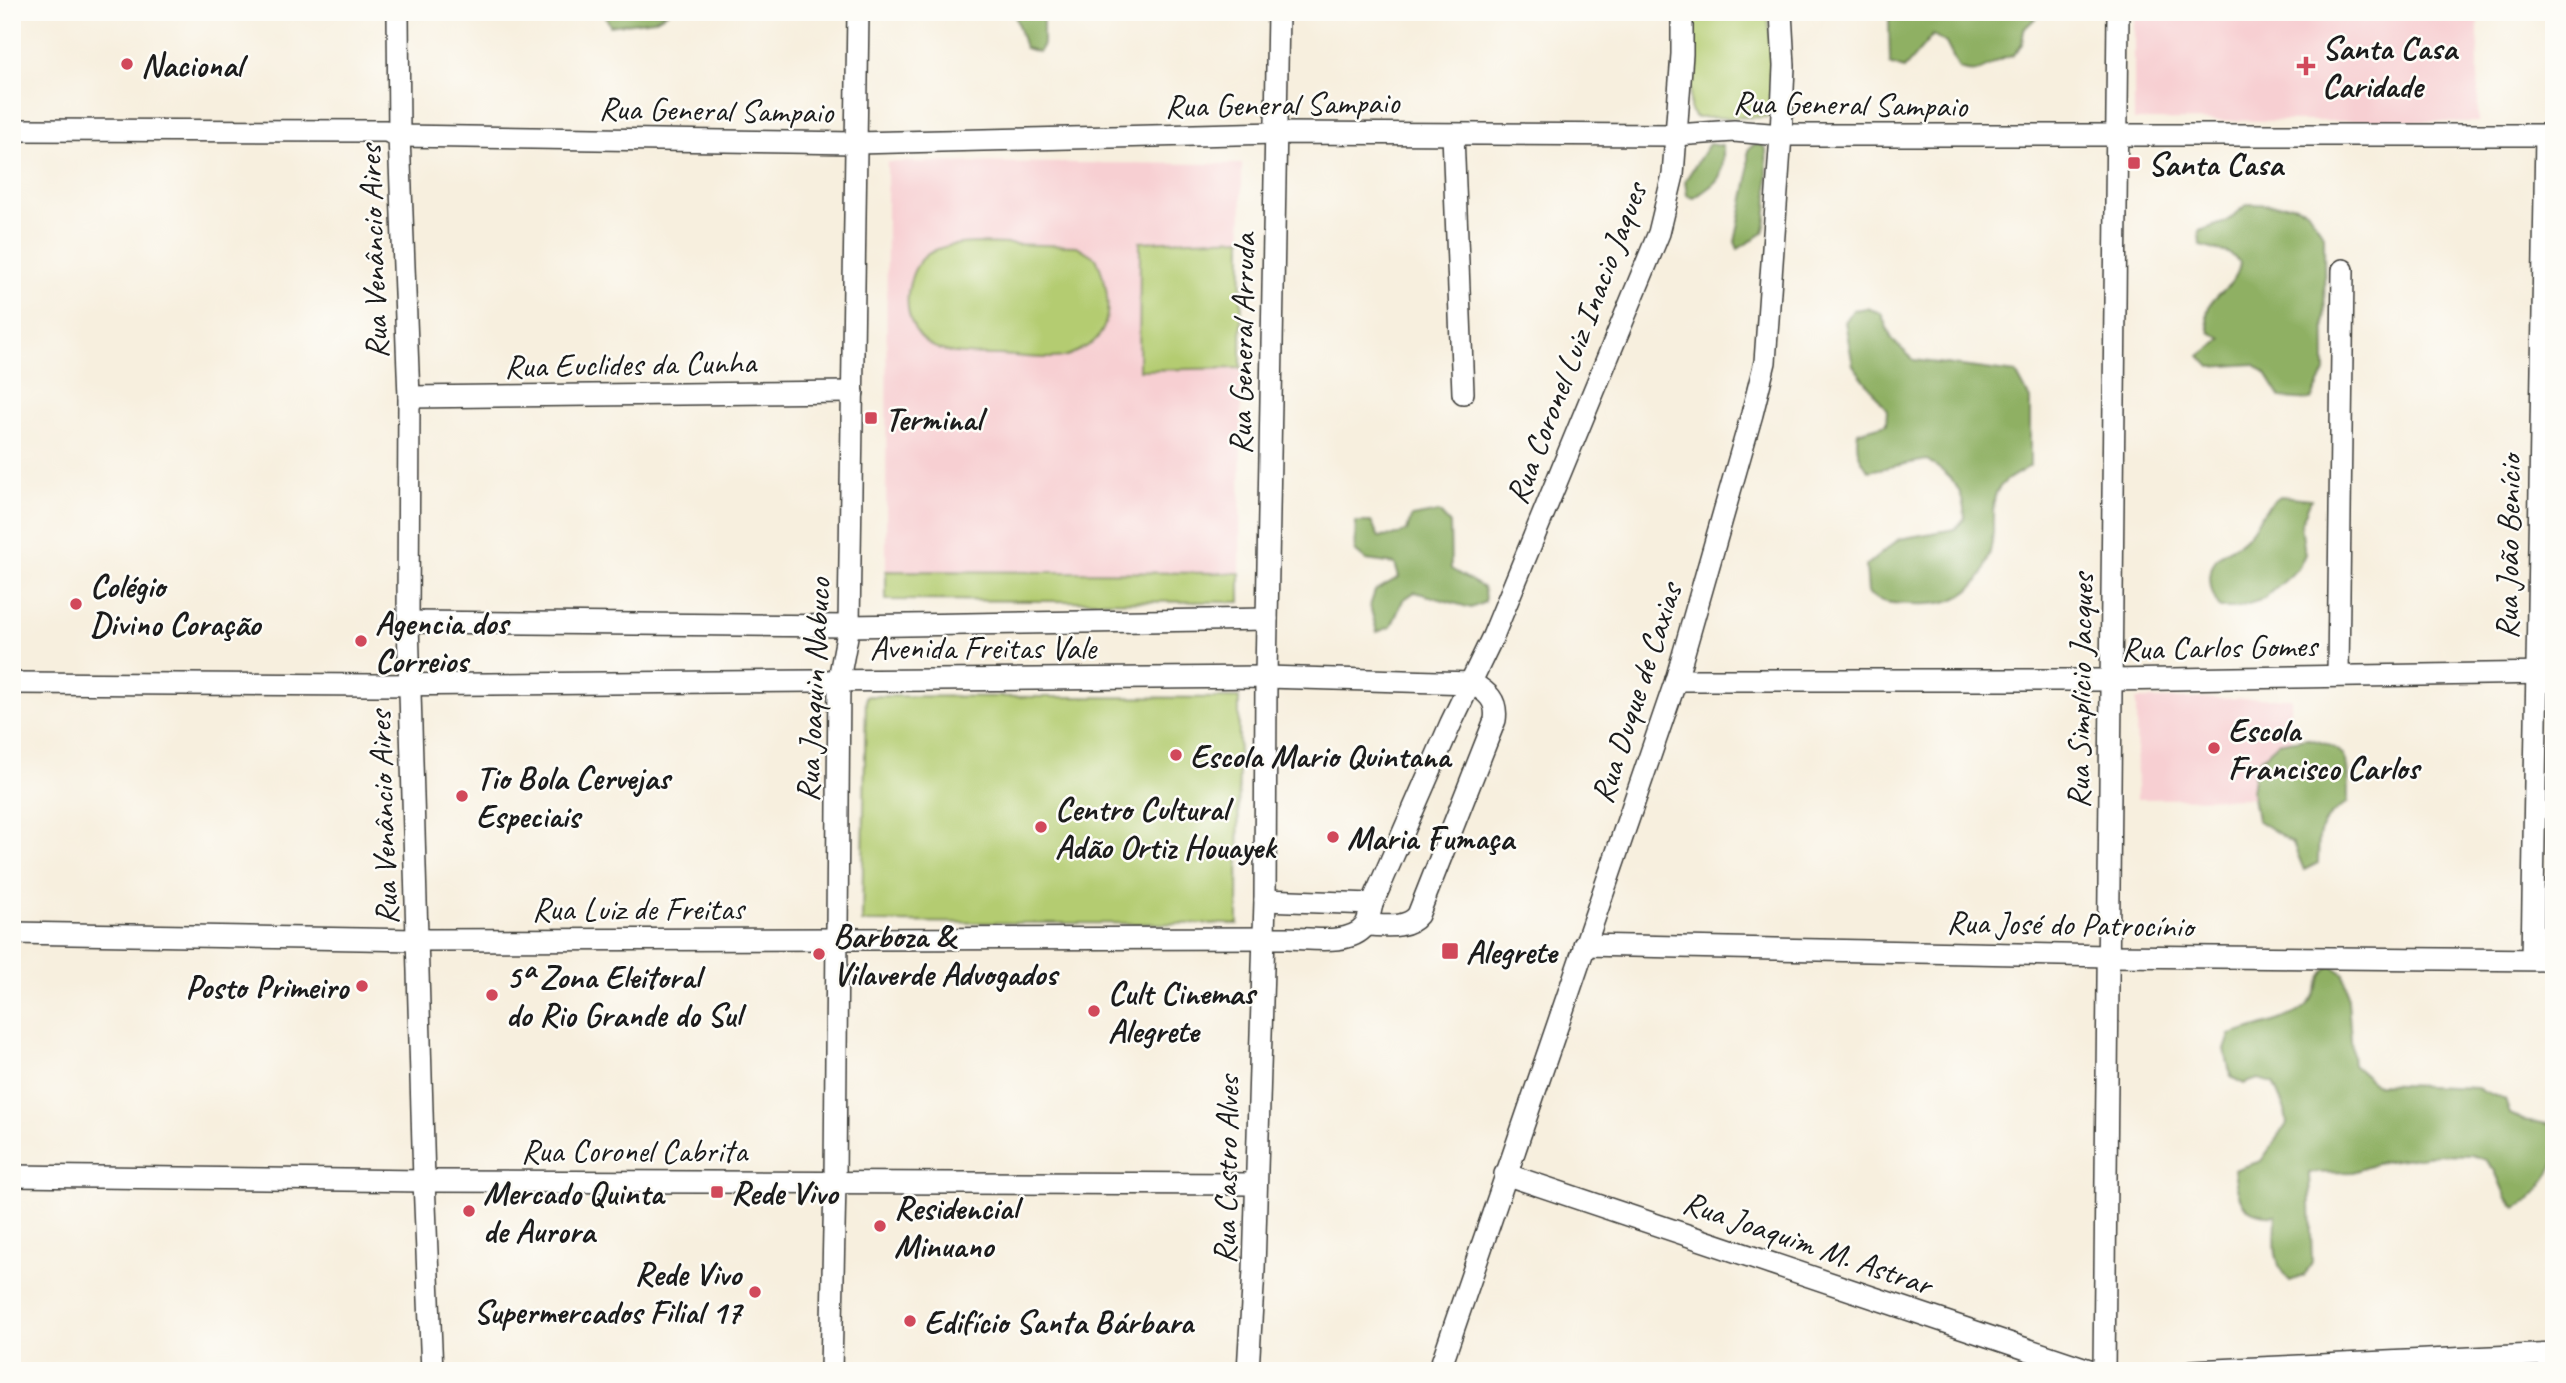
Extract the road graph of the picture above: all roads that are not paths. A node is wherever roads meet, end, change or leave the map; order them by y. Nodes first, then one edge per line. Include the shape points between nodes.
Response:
1 (398, 12) edge
2 (858, 12) edge
3 (1278, 12) edge
4 (1682, 12) edge
5 (1781, 12) edge
6 (2118, 12) edge
7 (12, 130) edge
8 (1277, 132) junction
9 (1453, 134) junction
10 (1676, 135) junction
11 (1781, 135) junction
12 (2550, 135) edge
13 (399, 136) junction
14 (2117, 136) junction
15 (856, 143) junction
16 (2343, 270) dead end
17 (853, 392) junction
18 (1463, 393) dead end
19 (409, 397) junction
20 (1267, 619) junction
21 (408, 622) junction
22 (849, 626) junction
23 (2545, 673) edge
24 (2338, 675) junction
25 (1266, 677) junction
26 (839, 680) junction
27 (2110, 680) junction
28 (1676, 681) junction
29 (12, 683) edge
30 (1472, 683) junction
31 (410, 685) junction
32 (1265, 900) junction
33 (1369, 915) junction
34 (2544, 916) edge
35 (12, 933) edge
36 (1264, 938) junction
37 (835, 939) junction
38 (417, 940) junction
39 (1584, 945) junction
40 (2108, 956) junction
41 (2532, 959) junction
42 (2554, 960) edge
43 (1505, 1174) junction
44 (12, 1176) edge
45 (424, 1181) junction
46 (835, 1181) junction
47 (1255, 1184) junction
48 (2553, 1360) edge
49 (432, 1371) edge
50 (831, 1371) edge
51 (1248, 1371) edge
52 (1438, 1371) edge
53 (2092, 1371) edge
54 (2104, 1371) edge
55 (2193, 1371) edge

1 - 13 street, Rua Venâncio Aires
2 - 15 street, Rua Joaquin Nabuco
3 - 8 street, Rua General Arruda
4 - 10 street, Rua Coronel Luiz Inacio Jaques
5 - 11 street, Rua Duque de Caxias
6 - 14 street, Rua Simplicio Jacques
7 - 13 street, Rua General Sampaio via 386,131
8 - 9 street, Rua General Sampaio
8 - 15 street, Rua General Sampaio
8 - 20 street, Rua General Arruda
9 - 10 street, Rua General Sampaio
9 - 18 street
10 - 11 street, Rua General Sampaio via 1734,131
10 - 30 street, Rua Coronel Luiz Inacio Jaques via 1673,176 1659,233
11 - 14 street, Rua General Sampaio
11 - 28 street, Rua Duque de Caxias via 1765,362
12 - 14 street, Rua General Sampaio
12 - 23 street, Rua João Benício
13 - 15 street, Rua General Sampaio
13 - 19 street, Rua Venâncio Aires
14 - 27 street, Rua Simplicio Jacques
15 - 17 street, Rua Joaquin Nabuco
16 - 24 street
17 - 19 street, Rua Euclides da Cunha
17 - 22 street, Rua Joaquin Nabuco
19 - 21 street, Rua Venâncio Aires
20 - 22 street, Avenida Freitas Vale
20 - 25 street, Rua General Arruda
21 - 22 street, Avenida Freitas Vale
21 - 31 street, Rua Venâncio Aires
22 - 26 street, Rua Joaquin Nabuco
23 - 24 street, Rua Carlos Gomes
23 - 34 street, Rua João Benício
24 - 27 street, Rua Carlos Gomes
25 - 26 street, Avenida Freitas Vale
25 - 30 street, Avenida Freitas Vale
25 - 32 street, Rua Castro Alves
26 - 31 street, Avenida Freitas Vale
26 - 37 street, Rua Joaquin Nabuco
27 - 28 street, Rua Carlos Gomes
27 - 40 street, Rua Simplicio Jacques
28 - 39 street, Rua Duque de Caxias
29 - 31 street, Avenida Freitas Vale
30 - 33 street, Rua Coronel Luiz Inacio Jaques
30 - 33 street via 1489,693 1495,720 1419,915 1400,925
31 - 38 street, Rua Venâncio Aires
32 - 33 street
32 - 36 street, Rua Castro Alves
33 - 36 street, Rua Luiz de Freitas via 1357,934 1341,938
34 - 41 street, Rua João Benício
35 - 38 street, Rua Luiz de Freitas
36 - 37 street, Rua Luiz de Freitas
36 - 47 street, Rua Castro Alves
37 - 38 street, Rua Luiz de Freitas
37 - 46 street, Rua Joaquin Nabuco
38 - 45 street, Rua Venâncio Aires
39 - 40 street, Rua José do Patrocínio
39 - 43 street, Rua Duque de Caxias
40 - 41 street, Rua José do Patrocínio
40 - 54 street, Rua Simplicio Jacques
41 - 42 street, Rua José do Patrocínio
43 - 52 street, Rua Duque de Caxias
43 - 53 street, Rua Joaquim M. Astrar
44 - 45 street, Rua Coronel Cabrita
45 - 46 street, Rua Coronel Cabrita
45 - 49 street, Rua Venâncio Aires
46 - 47 street, Rua Coronel Cabrita
46 - 50 street, Rua Joaquin Nabuco
47 - 51 street, Rua Castro Alves
48 - 55 street

